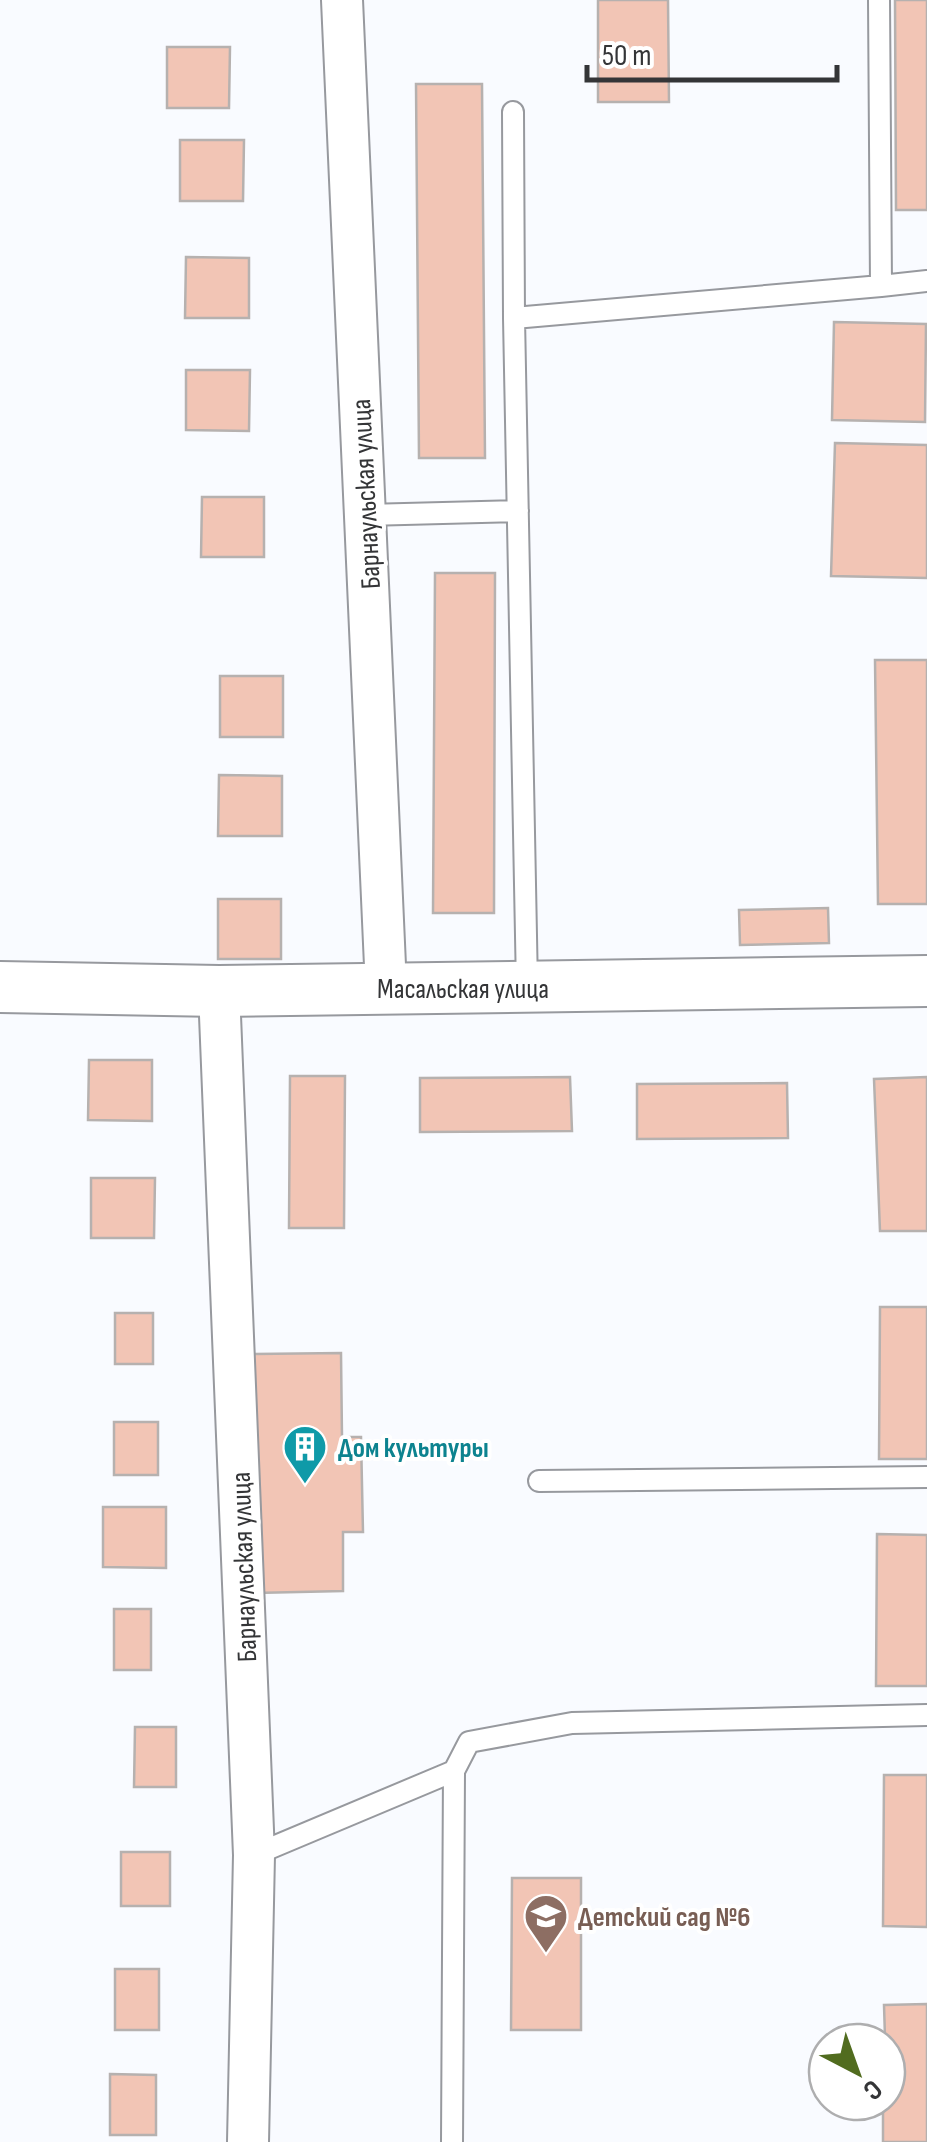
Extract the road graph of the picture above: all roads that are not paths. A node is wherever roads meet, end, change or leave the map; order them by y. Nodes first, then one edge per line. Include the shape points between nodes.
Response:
1 (342, 0) edge
2 (879, 0) edge
3 (513, 112) dead end
4 (927, 281) edge
5 (881, 286) junction
6 (514, 318) junction
7 (518, 511) junction
8 (366, 515) junction
9 (927, 981) edge
10 (0, 987) edge
11 (386, 988) junction
12 (527, 989) junction
13 (219, 991) junction
14 (927, 1477) edge
15 (539, 1481) dead end
16 (927, 1716) edge
17 (454, 1770) junction
18 (254, 1855) junction
19 (248, 2142) edge
20 (452, 2142) edge

1 - 8 street, Барнаульская улица
2 - 5 lane
3 - 6 lane
4 - 5 lane
5 - 6 lane
6 - 7 lane
7 - 8 lane
7 - 12 lane
8 - 11 street, Барнаульская улица
9 - 12 street, Масальская улица
10 - 13 street, Масальская улица
11 - 12 street, Масальская улица
11 - 13 street, Масальская улица
13 - 18 street, Барнаульская улица
14 - 15 lane
16 - 17 lane via 572,1723 469,1742
17 - 18 lane
17 - 20 lane
18 - 19 street, Барнаульская улица

